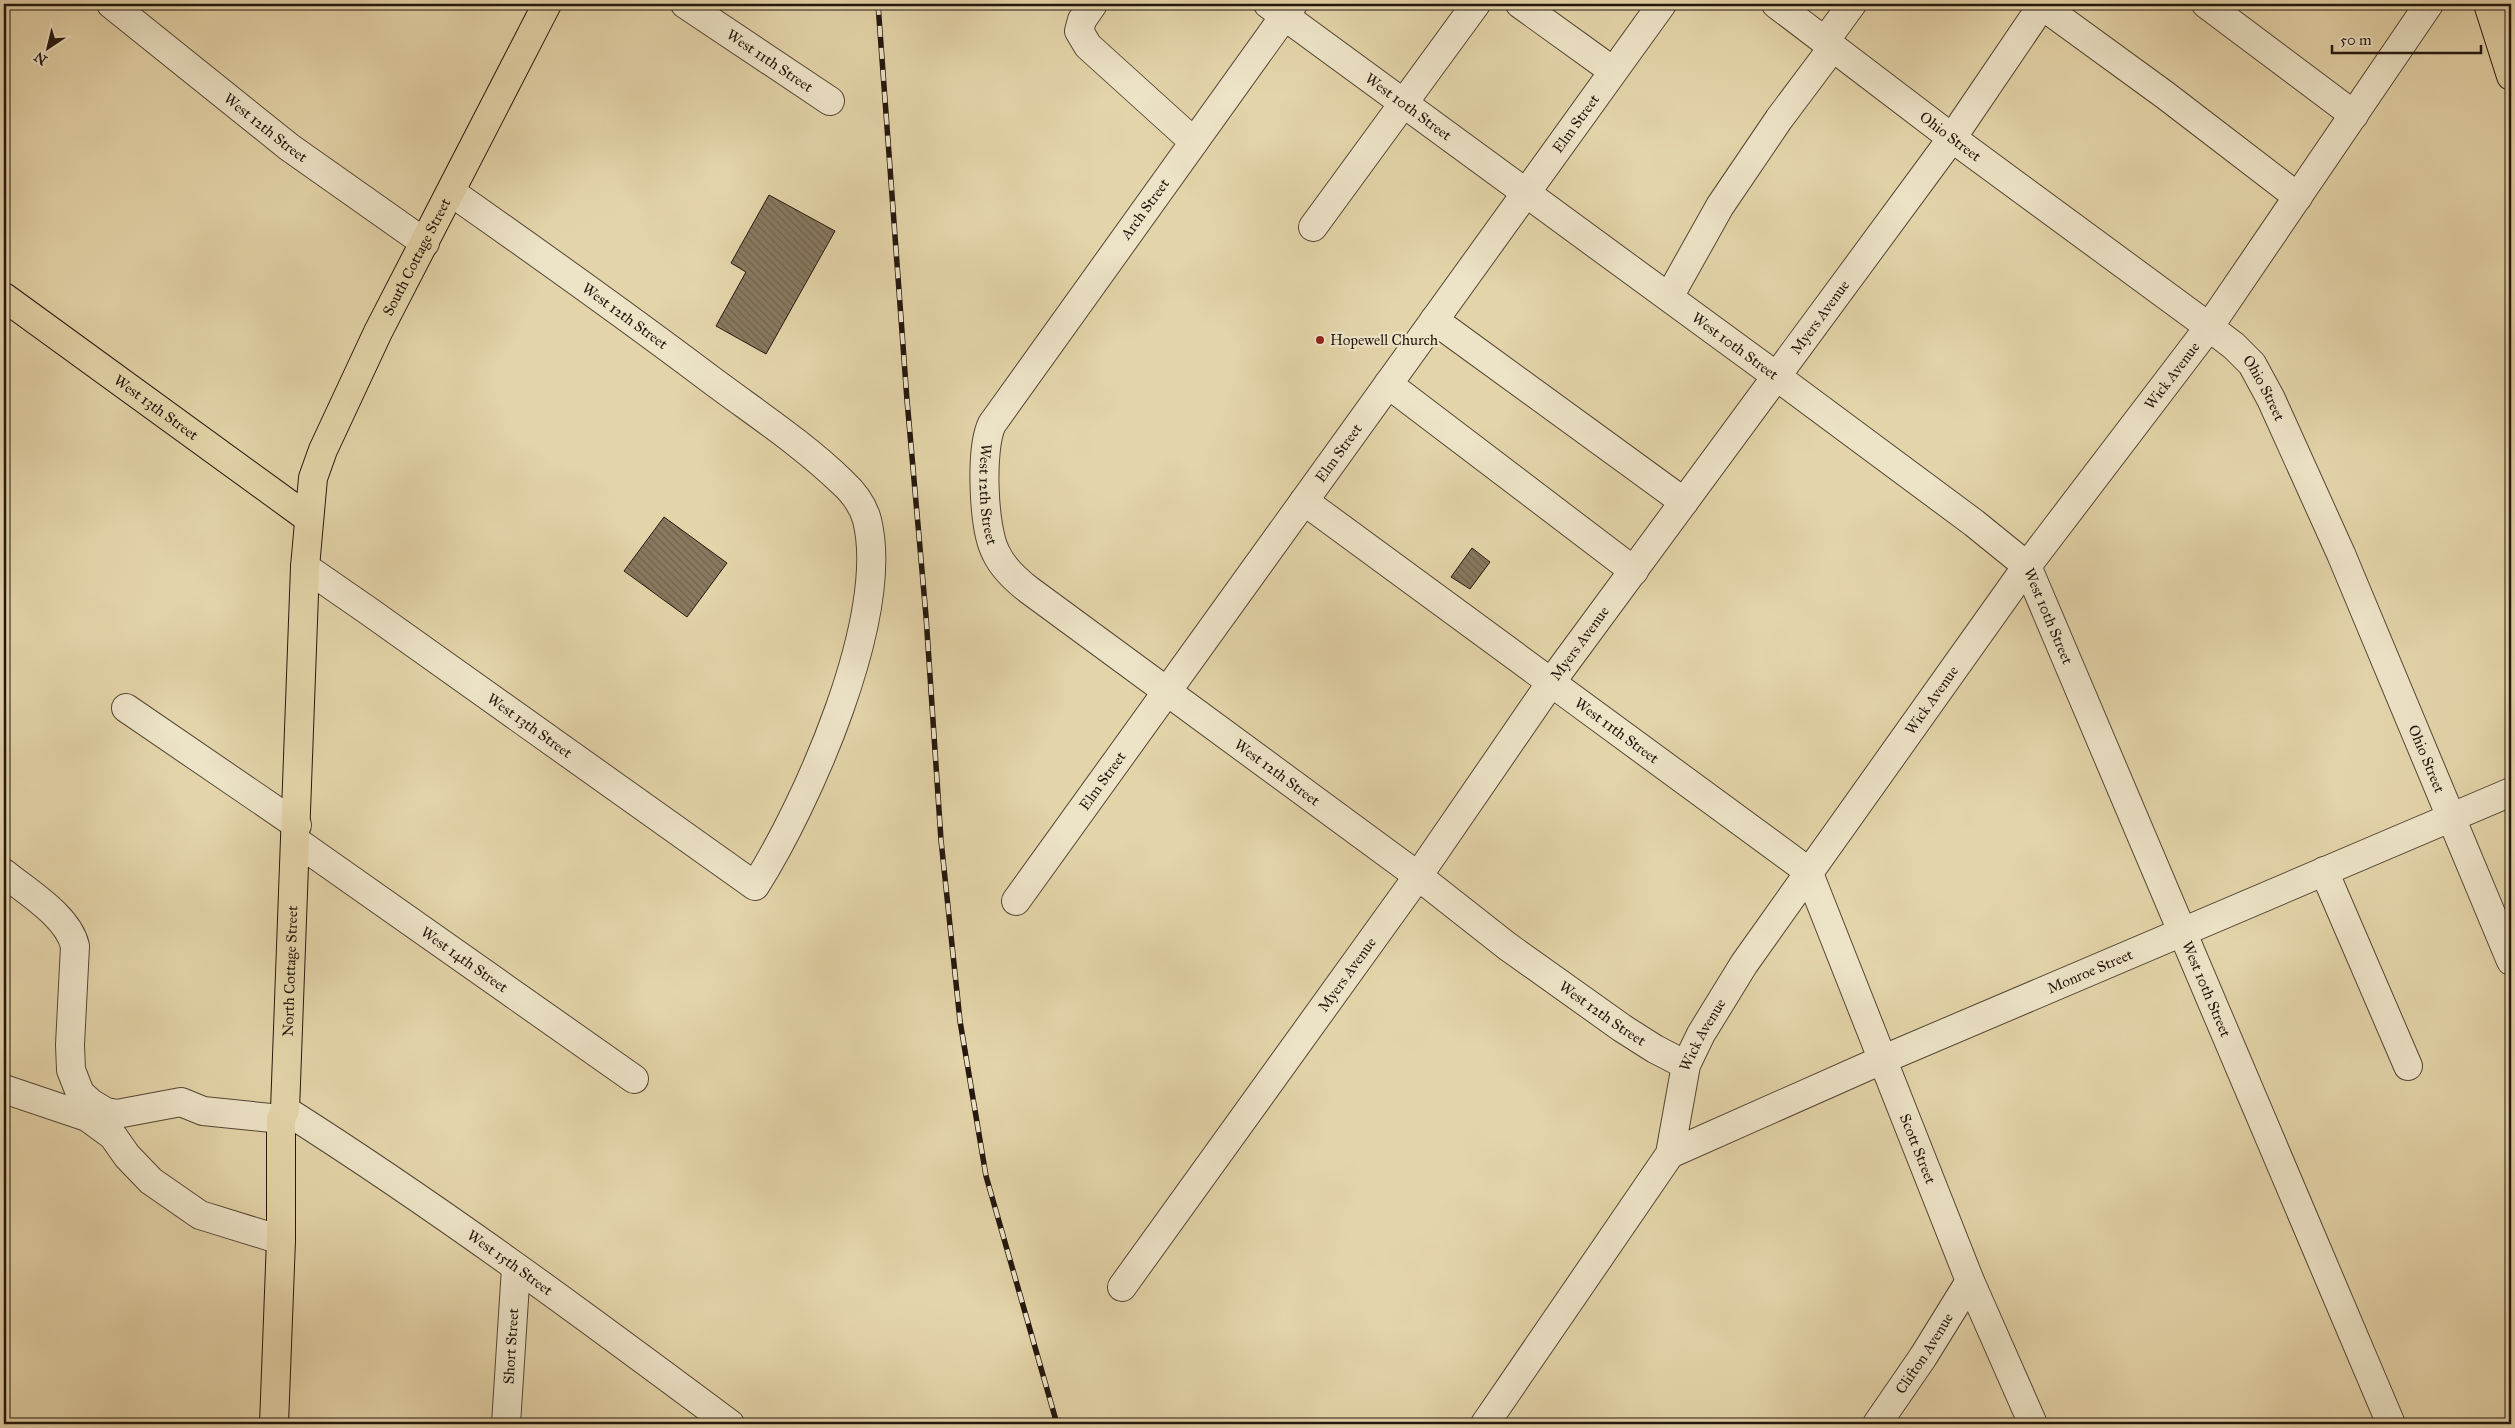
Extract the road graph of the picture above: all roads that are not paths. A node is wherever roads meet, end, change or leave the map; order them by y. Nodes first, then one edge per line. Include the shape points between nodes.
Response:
1 (111, 4) edge
2 (547, 4) edge
3 (684, 4) edge
4 (1093, 4) edge
5 (1476, 4) edge
6 (1520, 4) edge
7 (1662, 4) edge
8 (1776, 4) edge
9 (1852, 4) edge
10 (2041, 4) edge
11 (2206, 4) edge
12 (2429, 4) edge
13 (2488, 4) edge
14 (1282, 8) edge
15 (1829, 44) junction
16 (1613, 71) junction
17 (2511, 76) edge
18 (830, 101) dead end
19 (1404, 103) junction
20 (2354, 115) junction
21 (1952, 138) junction
22 (1194, 142) junction
23 (451, 192) junction
24 (1526, 193) junction
25 (2298, 197) junction
26 (1313, 227) dead end
27 (425, 243) junction
28 (4, 297) edge
29 (1669, 297) junction
30 (1434, 320) junction
31 (2209, 327) junction
32 (1776, 376) junction
33 (1388, 384) junction
34 (998, 414) joint
35 (1304, 500) junction
36 (1684, 502) junction
37 (308, 518) junction
38 (2027, 566) junction
39 (305, 567) junction
40 (1634, 571) junction
41 (1552, 682) junction
42 (1167, 691) junction
43 (126, 708) dead end
44 (2511, 792) edge
45 (2450, 818) junction
46 (297, 833) junction
47 (1808, 871) junction
48 (2324, 871) junction
49 (4, 873) edge
50 (1418, 876) junction
51 (755, 886) joint
52 (1016, 901) dead end
53 (2184, 931) junction
54 (2511, 961) edge
55 (1884, 1059) junction
56 (1686, 1065) junction
57 (2408, 1066) dead end
58 (634, 1078) dead end
59 (4, 1088) edge
60 (283, 1114) junction
61 (1670, 1154) junction
62 (281, 1240) junction
63 (516, 1268) junction
64 (1970, 1281) junction
65 (1122, 1287) dead end
66 (274, 1424) edge
67 (506, 1424) edge
68 (730, 1424) edge
69 (1485, 1424) edge
70 (1877, 1424) edge
71 (2033, 1424) edge
72 (2392, 1424) edge

1 - 27 street, West 12th Street via 289,147
2 - 23 main road, South Cottage Street
3 - 18 street, West 11th Street
4 - 22 street via 1079,31 1088,46
5 - 19 street
6 - 16 street
7 - 16 street, Elm Street
8 - 15 street, Ohio Street
9 - 15 street
10 - 21 street, Myers Avenue
10 - 25 street
11 - 20 street
12 - 20 street, Wick Avenue
13 - 17 main road
14 - 19 street, West 10th Street
14 - 22 street, Arch Street
15 - 21 street, Ohio Street
15 - 29 street via 1720,206
16 - 24 street, Elm Street
19 - 24 street, West 10th Street
19 - 26 street
20 - 25 street, Wick Avenue
21 - 31 street, Ohio Street
21 - 32 street, Myers Avenue
22 - 34 street, Arch Street
23 - 27 main road, South Cottage Street
23 - 51 street, West 12th Street via 599,296 777,429 842,482 857,499 867,519 870,580 863,629 846,688 822,752 772,859
24 - 29 street, West 10th Street
24 - 30 street, Elm Street
25 - 31 street, Wick Avenue
27 - 37 main road, South Cottage Street via 378,332 323,450 313,478
28 - 37 main road, West 13th Street
29 - 32 street, West 10th Street
30 - 33 street, Elm Street
30 - 36 street
31 - 38 street, Wick Avenue
31 - 45 street, Ohio Street via 2252,364 2271,399 2341,554
32 - 36 street, Myers Avenue
32 - 38 street, West 10th Street
33 - 35 street, Elm Street
33 - 40 street
34 - 42 street, West 12th Street via 987,438 985,463 988,524 996,554 1029,590
35 - 41 street, West 11th Street
35 - 42 street, Elm Street
36 - 40 street, Myers Avenue
37 - 39 main road, North Cottage Street
38 - 47 street, Wick Avenue
38 - 53 street, West 10th Street
39 - 46 main road, North Cottage Street
39 - 51 street, West 13th Street
40 - 41 street, Myers Avenue
41 - 47 street, West 11th Street
41 - 50 street, Myers Avenue
42 - 50 street, West 12th Street
42 - 52 street, Elm Street
43 - 46 street, West 14th Street
44 - 45 street, Monroe Street
45 - 48 street, Monroe Street
45 - 54 street, Ohio Street
46 - 58 street, West 14th Street
46 - 60 main road, North Cottage Street
47 - 55 street, Scott Street
47 - 56 street, Wick Avenue via 1730,987
48 - 53 street, Monroe Street
48 - 57 street
49 - 60 street via 64,921 72,934 75,946 71,1070 80,1093 91,1103 117,1114 180,1102 203,1111
50 - 56 street, West 12th Street via 1507,946 1622,1028
50 - 65 street, Myers Avenue
53 - 55 street, Monroe Street
53 - 72 street, West 10th Street
55 - 61 street, Monroe Street
55 - 64 street, Scott Street
56 - 61 street, Wick Avenue
59 - 62 street via 86,1117 113,1136 151,1181 200,1215
60 - 62 main road, North Cottage Street
60 - 63 street, West 15th Street via 389,1179
61 - 69 street, Wick Avenue
62 - 66 main road, North Cottage Street
63 - 67 street, Short Street
63 - 68 street, West 15th Street
64 - 70 street, Clifton Avenue
64 - 71 street, Scott Street

